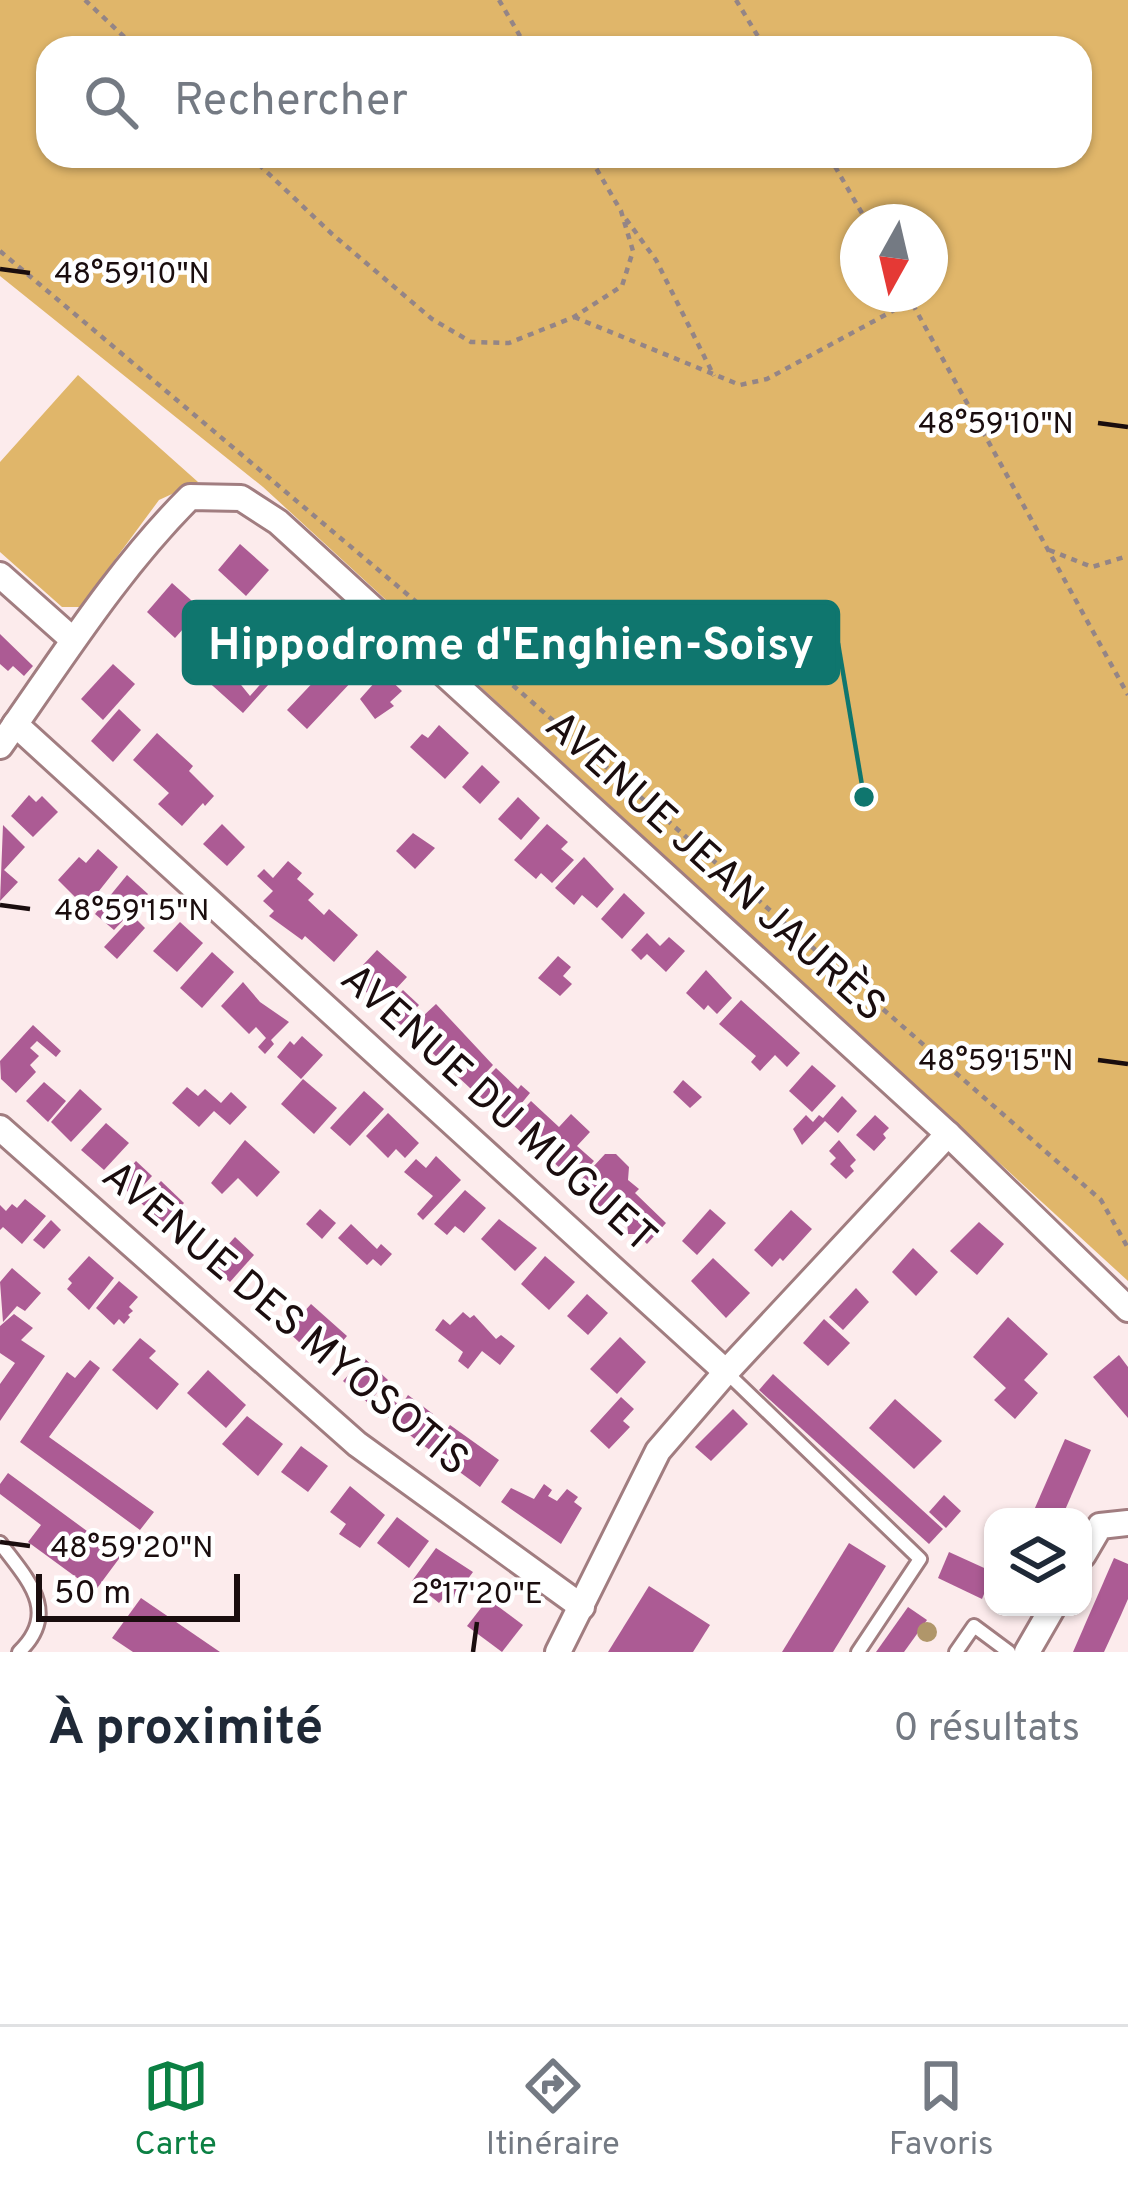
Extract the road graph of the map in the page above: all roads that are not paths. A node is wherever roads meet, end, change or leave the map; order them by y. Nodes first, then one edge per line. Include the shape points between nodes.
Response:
1 (0, 575) edge
2 (72, 639) junction
3 (15, 724) junction
4 (0, 746) edge
5 (0, 1129) edge
6 (947, 1134) junction
7 (1128, 1309) edge
8 (726, 1372) junction
9 (1128, 1523) edge
10 (1092, 1540) edge
11 (0, 1543) edge
12 (582, 1607) junction
13 (1048, 1616) edge
14 (19, 1652) edge
15 (558, 1652) edge
16 (858, 1652) edge
17 (956, 1652) edge
18 (1009, 1652) edge
19 (1027, 1652) edge

1 - 2 street
2 - 3 street, AVENUE JEAN JAURÈS
2 - 6 street, AVENUE JEAN JAURÈS via 190,496 241,498 278,522
3 - 4 street, AVENUE JEAN JAURÈS
3 - 8 street, AVENUE DU MUGUET
5 - 12 street, AVENUE DES MYOSOTIS via 357,1444
6 - 7 street, AVENUE JEAN JAURÈS
6 - 8 street
8 - 12 street via 658,1451
8 - 16 lane, AVENUE DU MUGUET via 920,1559
9 - 10 street via 1100,1526
11 - 14 lane via 35,1589 40,1611 34,1638
12 - 15 street
13 - 19 street
17 - 18 lane via 974,1626

